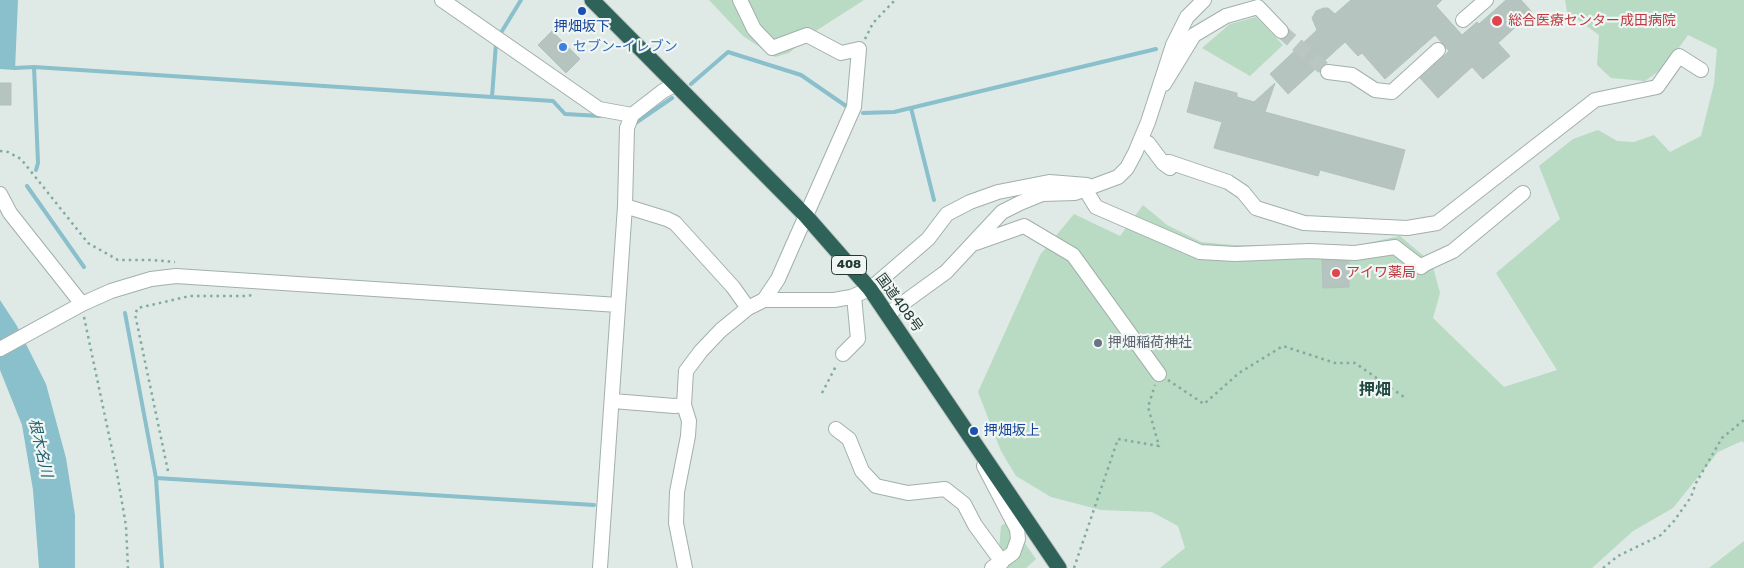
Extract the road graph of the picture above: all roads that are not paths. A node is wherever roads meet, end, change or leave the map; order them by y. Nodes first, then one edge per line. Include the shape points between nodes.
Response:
1 (442, 0) edge
2 (592, 0) edge
3 (740, 0) edge
4 (1204, 0) edge
5 (1486, 0) edge
6 (1463, 20) dead end
7 (1281, 32) tunnel mouth
8 (1438, 50) dead end
9 (1701, 70) dead end
10 (1328, 72) tunnel mouth
11 (676, 84) junction
12 (1157, 92) junction
13 (632, 115) junction
14 (1140, 141) junction
15 (1090, 187) junction
16 (1523, 193) dead end
17 (0, 194) edge
18 (625, 206) junction
19 (806, 216) junction
20 (973, 244) junction
21 (870, 289) junction
22 (854, 296) junction
23 (764, 300) junction
24 (82, 304) junction
25 (618, 305) junction
26 (748, 308) junction
27 (888, 314) junction
28 (0, 349) edge
29 (843, 354) road end
30 (1159, 374) road end
31 (613, 401) junction
32 (684, 404) junction
33 (963, 428) junction
34 (836, 429) dead end
35 (997, 565) edge
36 (600, 568) edge
37 (685, 568) edge
38 (1059, 568) edge

1 - 13 street via 599,109
2 - 11 highway, 国道408号 / 408
3 - 19 street via 754,29 772,48 807,35 841,53 859,49 854,107
4 - 12 street via 1187,17 1173,45
5 - 6 street
7 - 12 street via 1258,7 1226,16 1194,35 1167,82
8 - 10 street via 1392,92 1375,90 1352,76
9 - 14 street via 1678,56 1656,87 1595,100 1437,223 1407,228 1304,223 1256,208 1243,192 1228,182 1169,162 1162,164 1148,144
11 - 13 street
11 - 19 highway, 国道408号 / 408
12 - 14 street
13 - 18 street via 627,128
14 - 15 street via 1127,168 1118,177
15 - 16 street via 1096,207 1200,252 1355,253 1395,247 1421,267 1453,252
15 - 20 street via 1075,193 1042,194 1020,203 1002,212
15 - 21 street via 1049,182 998,192 970,202 947,214 928,239
17 - 24 street via 10,213
18 - 25 street
18 - 26 street via 675,223
19 - 21 highway, 国道408号 / 408
19 - 23 street via 778,280
20 - 27 street via 932,284
20 - 30 street via 1024,226 1073,255
21 - 22 street
21 - 27 highway, 国道408号 / 408
22 - 23 street via 834,300
22 - 29 street via 858,339
23 - 26 street
24 - 25 street via 151,279 176,276
24 - 28 street
25 - 31 street
26 - 32 street via 720,330 686,371
27 - 33 highway, 国道408号 / 408
31 - 32 street
31 - 36 street
32 - 37 street via 689,421 688,436 677,492 676,523
33 - 35 street via 1017,529 1018,539 1013,553
33 - 38 highway, 国道408号 / 408
34 - 35 street via 849,439 862,471 876,486 908,493 945,489 964,504

